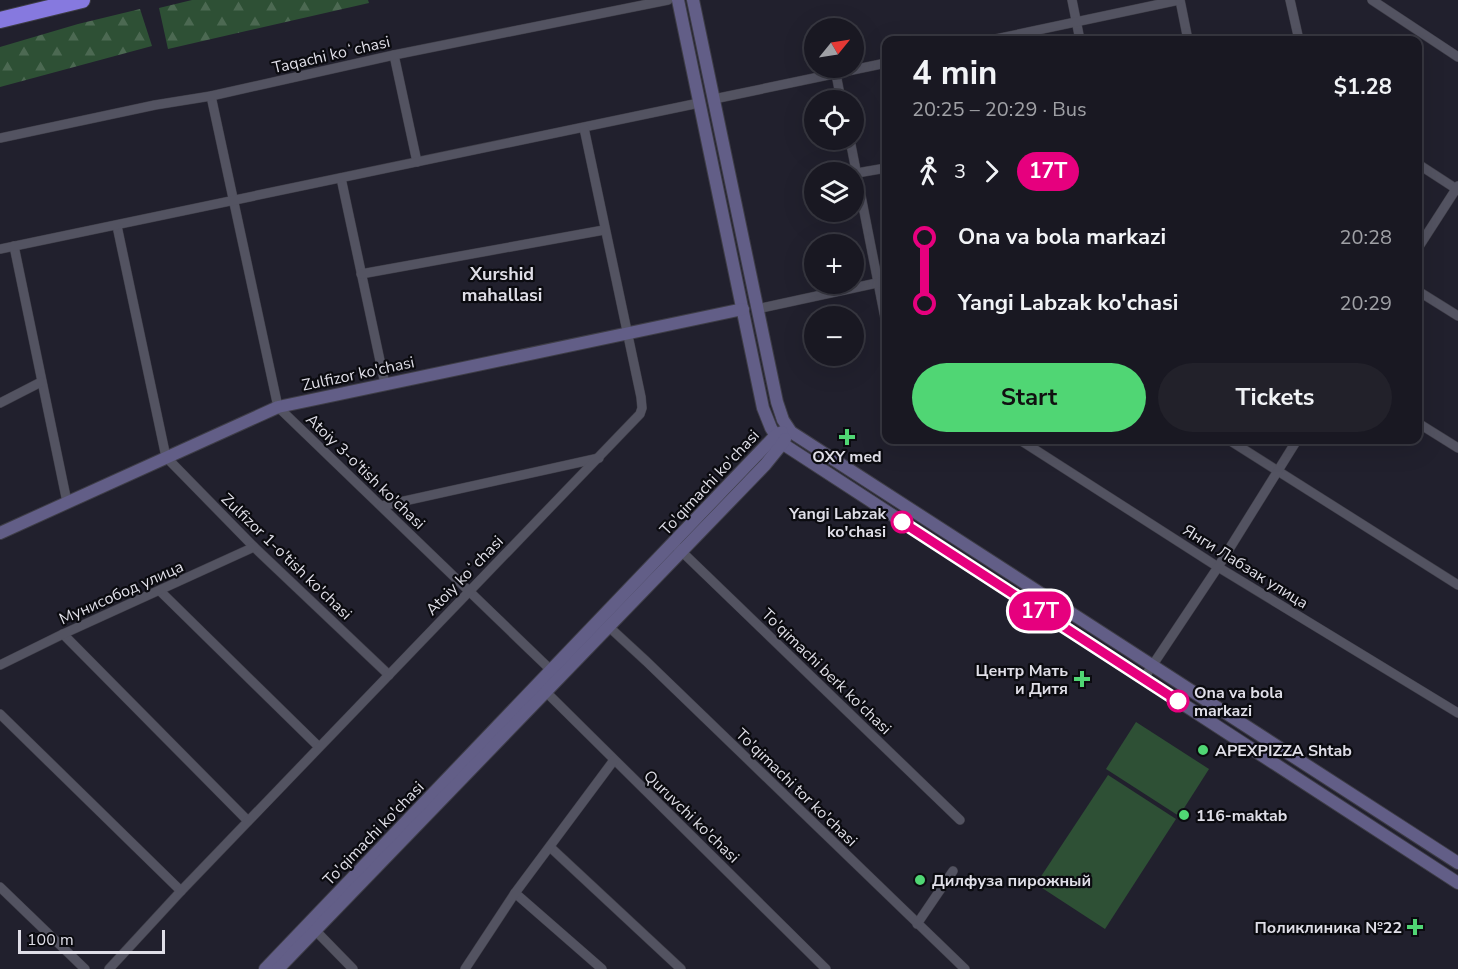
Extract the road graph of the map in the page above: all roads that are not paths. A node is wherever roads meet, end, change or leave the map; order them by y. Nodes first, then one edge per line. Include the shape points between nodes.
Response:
1 (82, 0) edge
2 (668, 0) edge
3 (678, 0) edge
4 (693, 0) edge
5 (1072, 0) edge
6 (1180, 0) edge
7 (1290, 0) edge
8 (1372, 0) edge
9 (0, 20) edge
10 (1077, 22) junction
11 (1010, 36) edge
12 (1079, 36) edge
13 (1187, 36) edge
14 (1298, 36) edge
15 (394, 55) junction
16 (1458, 57) edge
17 (882, 64) edge
18 (864, 68) edge
19 (816, 78) edge
20 (211, 96) junction
21 (714, 99) junction
22 (699, 103) junction
23 (584, 128) junction
24 (0, 138) edge
25 (417, 162) junction
26 (1422, 166) edge
27 (882, 169) edge
28 (864, 172) edge
29 (341, 178) junction
30 (1457, 188) edge
31 (234, 201) junction
32 (864, 204) edge
33 (117, 226) junction
34 (604, 230) junction
35 (1422, 242) edge
36 (14, 246) junction
37 (0, 249) edge
38 (361, 274) junction
39 (882, 282) edge
40 (1422, 294) edge
41 (743, 309) junction
42 (757, 309) junction
43 (1458, 316) edge
44 (627, 334) junction
45 (41, 382) junction
46 (385, 384) junction
47 (0, 403) edge
48 (278, 407) junction
49 (1422, 426) edge
50 (788, 429) junction
51 (779, 440) junction
52 (1026, 444) edge
53 (1235, 444) edge
54 (1294, 444) edge
55 (1458, 448) edge
56 (166, 457) junction
57 (599, 458) junction
58 (1277, 471) junction
59 (67, 502) junction
60 (382, 506) junction
61 (0, 533) edge
62 (254, 547) junction
63 (677, 547) junction
64 (1218, 567) junction
65 (1458, 585) edge
66 (160, 591) junction
67 (468, 591) junction
68 (608, 626) junction
69 (63, 634) junction
70 (0, 665) edge
71 (1152, 666) junction
72 (554, 674) junction
73 (389, 675) junction
74 (1144, 678) junction
75 (542, 687) junction
76 (1458, 713) edge
77 (0, 714) edge
78 (319, 747) junction
79 (614, 760) junction
80 (960, 820) dead end
81 (248, 821) junction
82 (550, 847) junction
83 (1458, 863) edge
84 (953, 871) dead end
85 (1458, 883) edge
86 (0, 887) edge
87 (181, 891) junction
88 (516, 893) junction
89 (917, 924) junction
90 (312, 927) junction
91 (471, 967) edge
92 (85, 969) edge
93 (109, 969) edge
94 (265, 969) edge
95 (278, 969) edge
96 (353, 969) edge
97 (602, 969) edge
98 (681, 969) edge
99 (826, 969) edge
100 (965, 969) edge

1 - 9 highway
2 - 15 street, Taqachi koʻchasi
3 - 22 main road
4 - 21 main road
5 - 10 street
6 - 10 street
6 - 13 street
7 - 14 street
8 - 16 street
10 - 11 street
10 - 12 street
15 - 20 street, Taqachi koʻchasi
15 - 25 street
17 - 18 street
19 - 21 street
20 - 24 street, Taqachi koʻchasi
20 - 31 street
21 - 42 main road
22 - 23 street
22 - 41 main road
23 - 25 street
23 - 34 street, Atoiy koʻchasi
25 - 29 street
26 - 30 street
27 - 28 street
29 - 31 street
29 - 38 street
30 - 35 street
31 - 33 street
31 - 48 street
32 - 39 street
33 - 36 street
33 - 56 street
34 - 38 street
34 - 44 street, Atoiy koʻchasi
36 - 37 street
36 - 45 street
38 - 46 street
39 - 42 street
40 - 43 street
41 - 44 main road, Zulfizor ko'chasi
41 - 51 main road via 763,408
42 - 50 main road via 780,415
44 - 46 main road, Zulfizor ko'chasi
44 - 57 street, Atoiy koʻchasi via 642,408 636,420
45 - 47 street
45 - 59 street
46 - 48 main road, Zulfizor ko'chasi
48 - 56 main road, Zulfizor ko'chasi
48 - 60 street, Atoiy 3-o'tish ko'chasi
49 - 55 street
50 - 51 main road, To'qimachi ko'chasi
50 - 71 main road
51 - 63 main road, To'qimachi ko'chasi
51 - 74 main road
52 - 64 street, Янги Лабзак улица
53 - 58 street
54 - 58 street
56 - 59 main road, Zulfizor ko'chasi
56 - 62 street, Zulfizor 1-o'tish ko'chasi
57 - 60 street
57 - 67 street, Atoiy koʻchasi
58 - 64 street
58 - 65 street
59 - 61 main road, Zulfizor ko'chasi
60 - 67 street, Atoiy 3-o'tish ko'chasi
62 - 66 street, Мунисобод улица
62 - 73 street, Zulfizor 1-o'tish ko'chasi
63 - 68 main road, To'qimachi ko'chasi
63 - 72 main road, To'qimachi ko'chasi
63 - 80 street, To'qimachi berk ko'chasi
64 - 71 street
64 - 76 street, Янги Лабзак улица
66 - 69 street, Мунисобод улица
66 - 78 street
67 - 72 street, Atoiy 3-o'tish ko'chasi
67 - 73 street, Atoiy koʻchasi
68 - 72 main road, To'qimachi ko'chasi
68 - 89 street, To'qimachi tor ko'chasi
69 - 70 street, Мунисобод улица
69 - 81 street
71 - 74 street
71 - 83 main road
72 - 75 main road, To'qimachi ko'chasi
73 - 78 street, Atoiy koʻchasi
74 - 85 main road
75 - 79 street, Quruvchi ko'chasi
75 - 90 main road, To'qimachi ko'chasi
77 - 87 street
78 - 81 street, Atoiy koʻchasi
79 - 82 street
79 - 99 street, Quruvchi ko'chasi
81 - 87 street, Atoiy koʻchasi
82 - 88 street
82 - 98 street
84 - 89 street
86 - 92 street
87 - 93 street, Atoiy koʻchasi
88 - 91 street
88 - 97 street
89 - 100 street, To'qimachi tor ko'chasi
90 - 94 main road, To'qimachi ko'chasi
90 - 95 main road, To'qimachi ko'chasi
90 - 96 street

